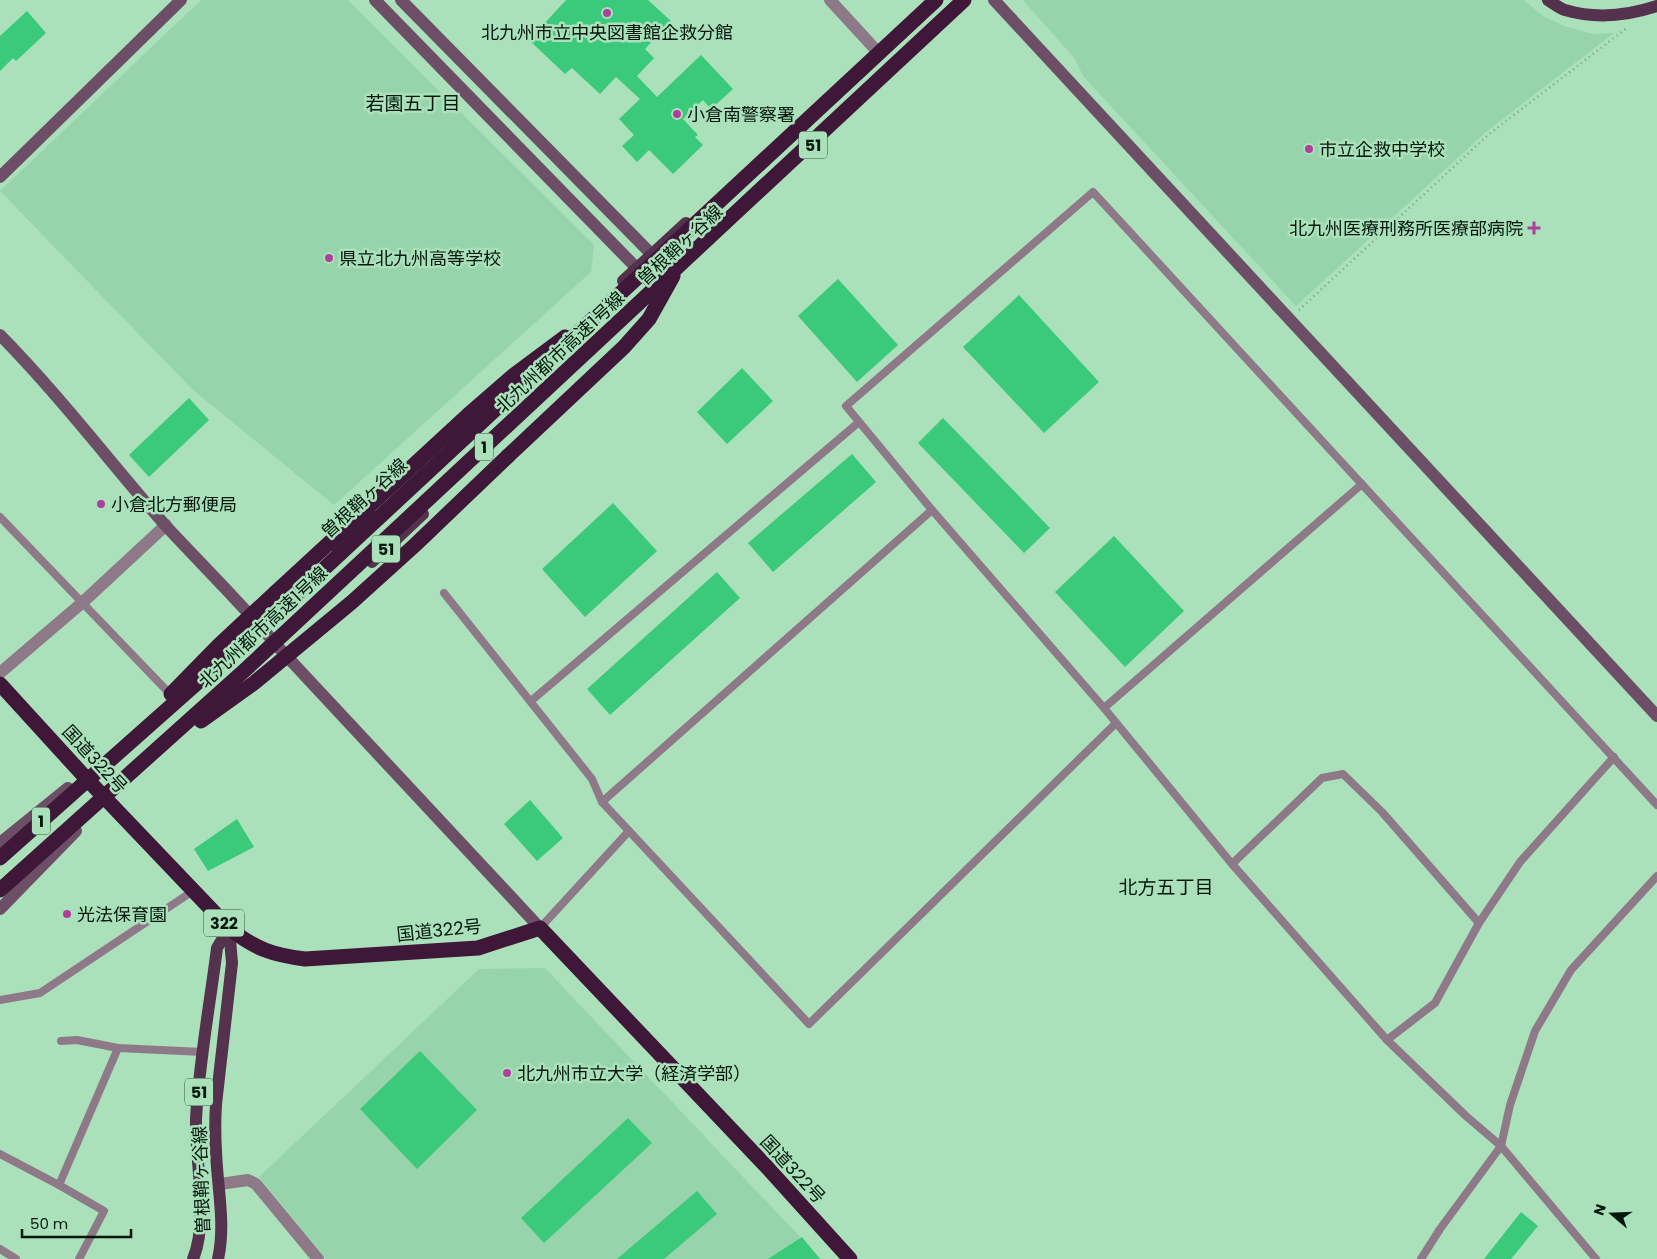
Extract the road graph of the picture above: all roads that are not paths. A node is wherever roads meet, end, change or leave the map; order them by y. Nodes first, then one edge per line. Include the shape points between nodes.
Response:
1 (180, 0) edge
2 (376, 0) edge
3 (401, 0) edge
4 (830, 0) edge
5 (929, 0) edge
6 (936, 0) edge
7 (965, 0) edge
8 (994, 0) edge
9 (1548, 0) edge
10 (1657, 6) edge
11 (876, 50) junction
12 (0, 177) edge
13 (652, 254) junction
14 (636, 268) junction
15 (673, 276) junction
16 (658, 290) junction
17 (0, 335) edge
18 (565, 337) junction
19 (859, 422) junction
20 (1362, 484) junction
21 (932, 510) junction
22 (0, 517) edge
23 (166, 525) junction
24 (444, 593) dead end
25 (83, 602) junction
26 (255, 619) junction
27 (279, 648) junction
28 (1, 683) edge
29 (172, 696) junction
30 (531, 701) junction
31 (1104, 708) junction
32 (1657, 716) edge
33 (1116, 723) junction
34 (1614, 757) junction
35 (83, 780) junction
36 (107, 798) junction
37 (602, 802) junction
38 (1657, 805) edge
39 (629, 831) junction
40 (0, 843) edge
41 (0, 858) edge
42 (1232, 864) junction
43 (1657, 876) edge
44 (193, 890) junction
45 (0, 891) edge
46 (0, 909) edge
47 (1479, 923) junction
48 (229, 928) junction
49 (540, 928) junction
50 (0, 1000) edge
51 (1387, 1040) junction
52 (61, 1041) dead end
53 (118, 1048) junction
54 (203, 1052) junction
55 (1500, 1146) junction
56 (0, 1154) edge
57 (220, 1184) junction
58 (60, 1185) junction
59 (0, 1249) edge
60 (16, 1259) edge
61 (79, 1259) edge
62 (193, 1259) edge
63 (218, 1259) edge
64 (318, 1259) edge
65 (850, 1259) edge
66 (1421, 1259) edge
67 (1596, 1259) edge

1 - 12 street
2 - 14 street
3 - 13 street
4 - 11 street
5 - 11 main road, 曽根鞘ヶ谷線 / 51
6 - 35 highway, 北九州都市高速1号線 / 1, bridge via 293,598
7 - 15 main road, 曽根鞘ヶ谷線 / 51
7 - 45 highway, 北九州都市高速1号線 / 1, bridge via 245,670
8 - 32 street
9 - 10 main road via 1563,9 1602,16 1639,12
11 - 13 main road, 曽根鞘ヶ谷線 / 51
13 - 14 main road, 曽根鞘ヶ谷線 / 51
13 - 15 street
14 - 16 street
14 - 18 main road, 曽根鞘ヶ谷線 / 51
15 - 16 main road, 曽根鞘ヶ谷線 / 51
15 - 45 highway, bridge via 649,319 624,347 415,545 352,602 254,682 201,720 22,876
16 - 27 main road, 曽根鞘ヶ谷線 / 51
17 - 23 street via 35,370
18 - 26 main road, 曽根鞘ヶ谷線 / 51
18 - 35 highway, bridge via 468,415 218,646
19 - 20 lane via 846,406 1093,192
19 - 21 lane
19 - 30 lane
20 - 31 lane
20 - 34 lane
21 - 31 lane
21 - 37 lane
22 - 25 lane
23 - 25 street
23 - 26 street
24 - 30 lane
25 - 28 street
25 - 29 lane
26 - 27 street
26 - 29 main road, 曽根鞘ヶ谷線 / 51
27 - 36 main road, 曽根鞘ヶ谷線 / 51
27 - 49 street
28 - 35 highway, 国道322号 / 322
29 - 35 main road, 曽根鞘ヶ谷線 / 51
30 - 37 lane via 592,779
31 - 33 lane
33 - 39 lane via 809,1024
33 - 42 lane
34 - 38 lane
34 - 47 lane via 1520,862
35 - 36 highway, 国道322号 / 322
35 - 40 street
35 - 41 highway, 北九州都市高速1号線 / 1
36 - 44 highway, 国道322号 / 322
36 - 46 street
37 - 39 lane
39 - 49 lane
42 - 47 lane via 1322,778 1344,774 1382,812
42 - 51 lane
43 - 55 lane via 1571,970 1535,1031
44 - 48 highway, 国道322号 / 322
44 - 50 lane via 40,993
47 - 51 lane via 1436,1003
48 - 49 highway, 国道322号 / 322 via 260,949 305,959 478,948
48 - 54 main road, 曽根鞘ヶ谷線 / 51 via 217,948
48 - 57 main road, 曽根鞘ヶ谷線 / 51 via 232,963 215,1126
49 - 65 highway, 国道322号
51 - 55 lane
52 - 53 lane via 77,1040
53 - 54 lane
53 - 58 lane
54 - 62 main road, 曽根鞘ヶ谷線 / 51 via 196,1118 200,1236
55 - 66 lane
55 - 67 lane
56 - 58 lane
57 - 63 main road, 曽根鞘ヶ谷線 / 51
57 - 64 street via 248,1180 256,1184
58 - 61 lane via 104,1212
59 - 60 lane

